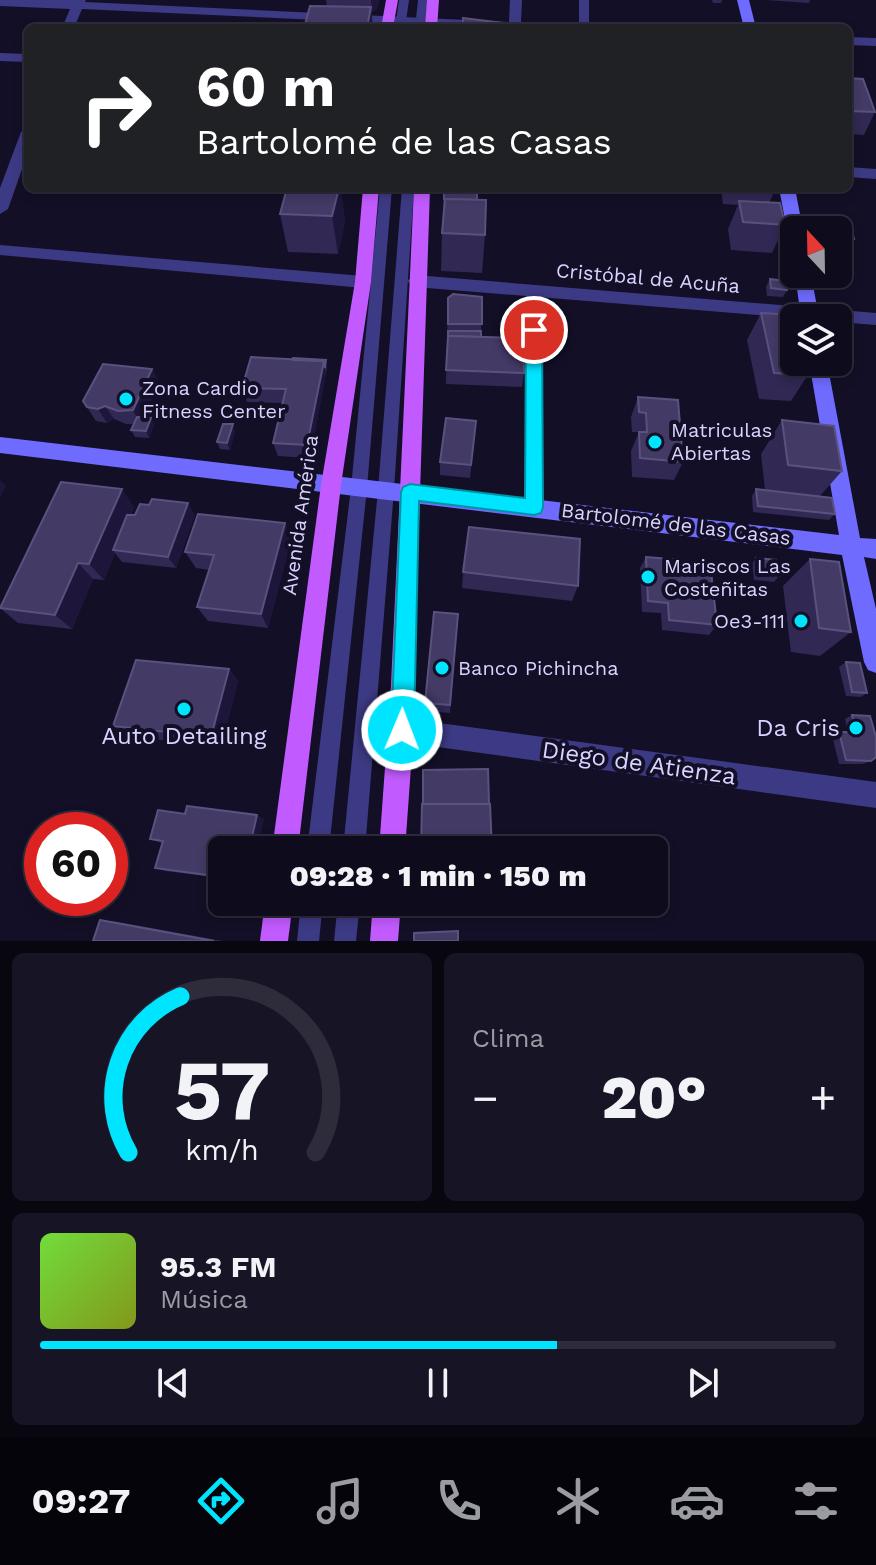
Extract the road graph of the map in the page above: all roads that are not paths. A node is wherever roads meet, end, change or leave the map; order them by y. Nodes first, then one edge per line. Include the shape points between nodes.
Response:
1 (392, 0) edge
2 (404, 0) edge
3 (423, 0) edge
4 (433, 0) edge
5 (516, 0) edge
6 (584, 0) edge
7 (743, 0) edge
8 (0, 2) edge
9 (79, 3) edge
10 (70, 24) edge
11 (394, 24) edge
12 (425, 24) edge
13 (425, 24) edge
14 (515, 24) edge
15 (584, 24) edge
16 (749, 24) edge
17 (852, 41) edge
18 (876, 42) edge
19 (0, 57) edge
20 (24, 58) edge
21 (24, 143) edge
22 (852, 172) edge
23 (876, 174) edge
24 (371, 192) edge
25 (386, 192) edge
26 (408, 192) edge
27 (422, 192) edge
28 (788, 192) edge
29 (0, 209) edge
30 (792, 216) edge
31 (0, 250) edge
32 (415, 281) junction
33 (363, 282) junction
34 (780, 313) edge
35 (852, 318) edge
36 (876, 319) edge
37 (534, 330) dead end
38 (821, 376) edge
39 (0, 445) edge
40 (331, 485) junction
41 (359, 488) junction
42 (386, 490) junction
43 (410, 492) junction
44 (534, 507) junction
45 (851, 545) junction
46 (876, 549) edge
47 (876, 662) edge
48 (402, 730) junction
49 (876, 795) edge
50 (287, 836) edge
51 (320, 836) edge
52 (355, 836) edge
53 (393, 836) edge
54 (277, 916) edge
55 (311, 916) edge
56 (348, 916) edge
57 (386, 916) edge
58 (274, 941) edge
59 (308, 941) edge
60 (345, 941) edge
61 (384, 941) edge

1 - 11 main road
2 - 11 lane
3 - 12 lane
4 - 13 main road
5 - 14 street
6 - 15 lane
7 - 16 street
8 - 9 street
9 - 10 street
9 - 11 street
17 - 18 street
19 - 20 street
21 - 29 street
22 - 23 street
24 - 33 main road, Avenida América
25 - 41 lane
26 - 42 lane
27 - 32 main road
28 - 30 street
31 - 33 street
32 - 34 street, Cristóbal de Acuña
32 - 43 main road
33 - 40 main road, Avenida América
35 - 36 street, Cristóbal de Acuña
37 - 44 lane
38 - 45 street
39 - 40 street, Bartolomé de las Casas
40 - 41 street, Bartolomé de las Casas
40 - 50 main road, Avenida América
41 - 42 street, Bartolomé de las Casas
41 - 51 lane
42 - 43 street, Bartolomé de las Casas
42 - 52 lane
43 - 44 street, Bartolomé de las Casas
43 - 48 main road
44 - 45 street, Bartolomé de las Casas
45 - 46 street, Bartolomé de las Casas
45 - 47 street
48 - 49 street, Diego de Atienza
48 - 53 main road
54 - 58 main road
55 - 59 lane
56 - 60 lane
57 - 61 main road

